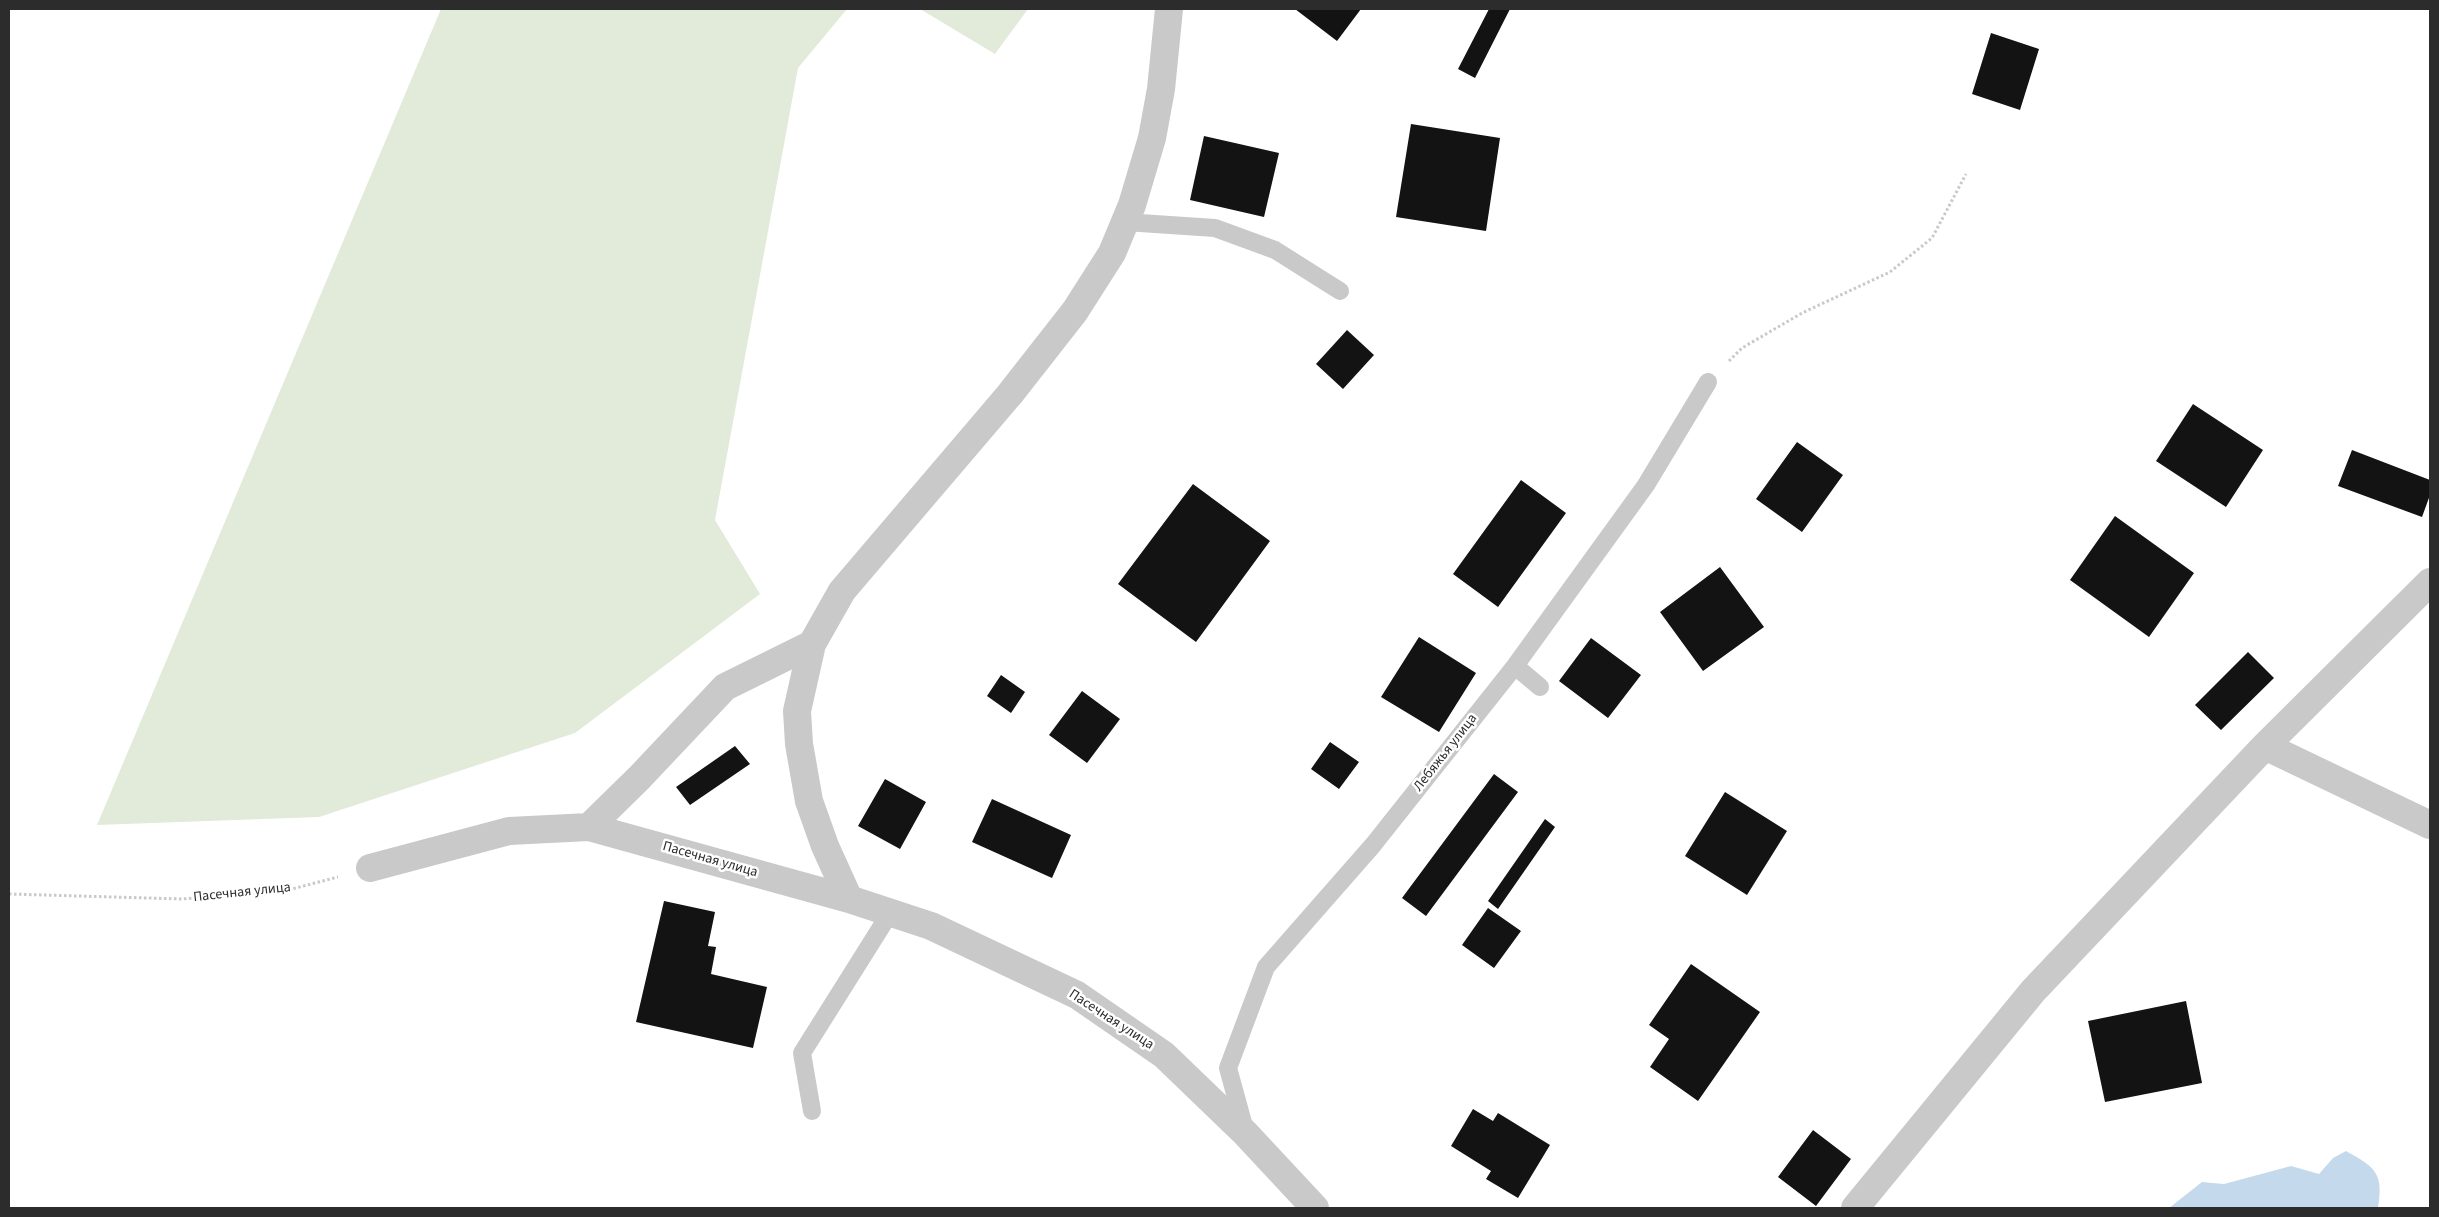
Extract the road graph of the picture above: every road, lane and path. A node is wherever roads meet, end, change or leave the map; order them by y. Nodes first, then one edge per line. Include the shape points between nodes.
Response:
1 (1169, 9) edge
2 (1966, 174) dead end
3 (1125, 222) junction
4 (1340, 291) dead end
5 (1708, 382) joint
6 (2430, 582) edge
7 (812, 644) junction
8 (1515, 666) junction
9 (1540, 687) dead end
10 (2265, 746) junction
11 (2430, 825) edge
12 (590, 827) junction
13 (370, 868) joint
14 (9, 894) edge
15 (849, 899) junction
16 (890, 913) junction
17 (812, 1111) dead end
18 (1245, 1133) junction
19 (1315, 1208) edge
20 (1855, 1208) edge

1 - 3 street via 1161,89 1152,138
2 - 5 path via 1932,238 1890,272 1802,313 1742,348
3 - 4 lane via 1215,228 1275,250
3 - 7 street via 1112,253 1075,311 1010,394 842,592
5 - 8 lane, Лебяжья улица via 1646,485
6 - 10 street
7 - 12 street via 725,687
7 - 15 street via 797,711 799,744 809,802
8 - 9 lane
8 - 18 lane, Лебяжья улица via 1373,845 1266,967 1228,1068
10 - 11 street
10 - 20 street via 2033,991
12 - 13 street, Пасечная улица via 509,832
12 - 15 street, Пасечная улица
13 - 14 path, Пасечная улица via 288,890 182,899
15 - 16 street, Пасечная улица
16 - 17 lane via 802,1053
16 - 18 street, Пасечная улица via 931,926 1077,995 1164,1055
18 - 19 street, Пасечная улица

